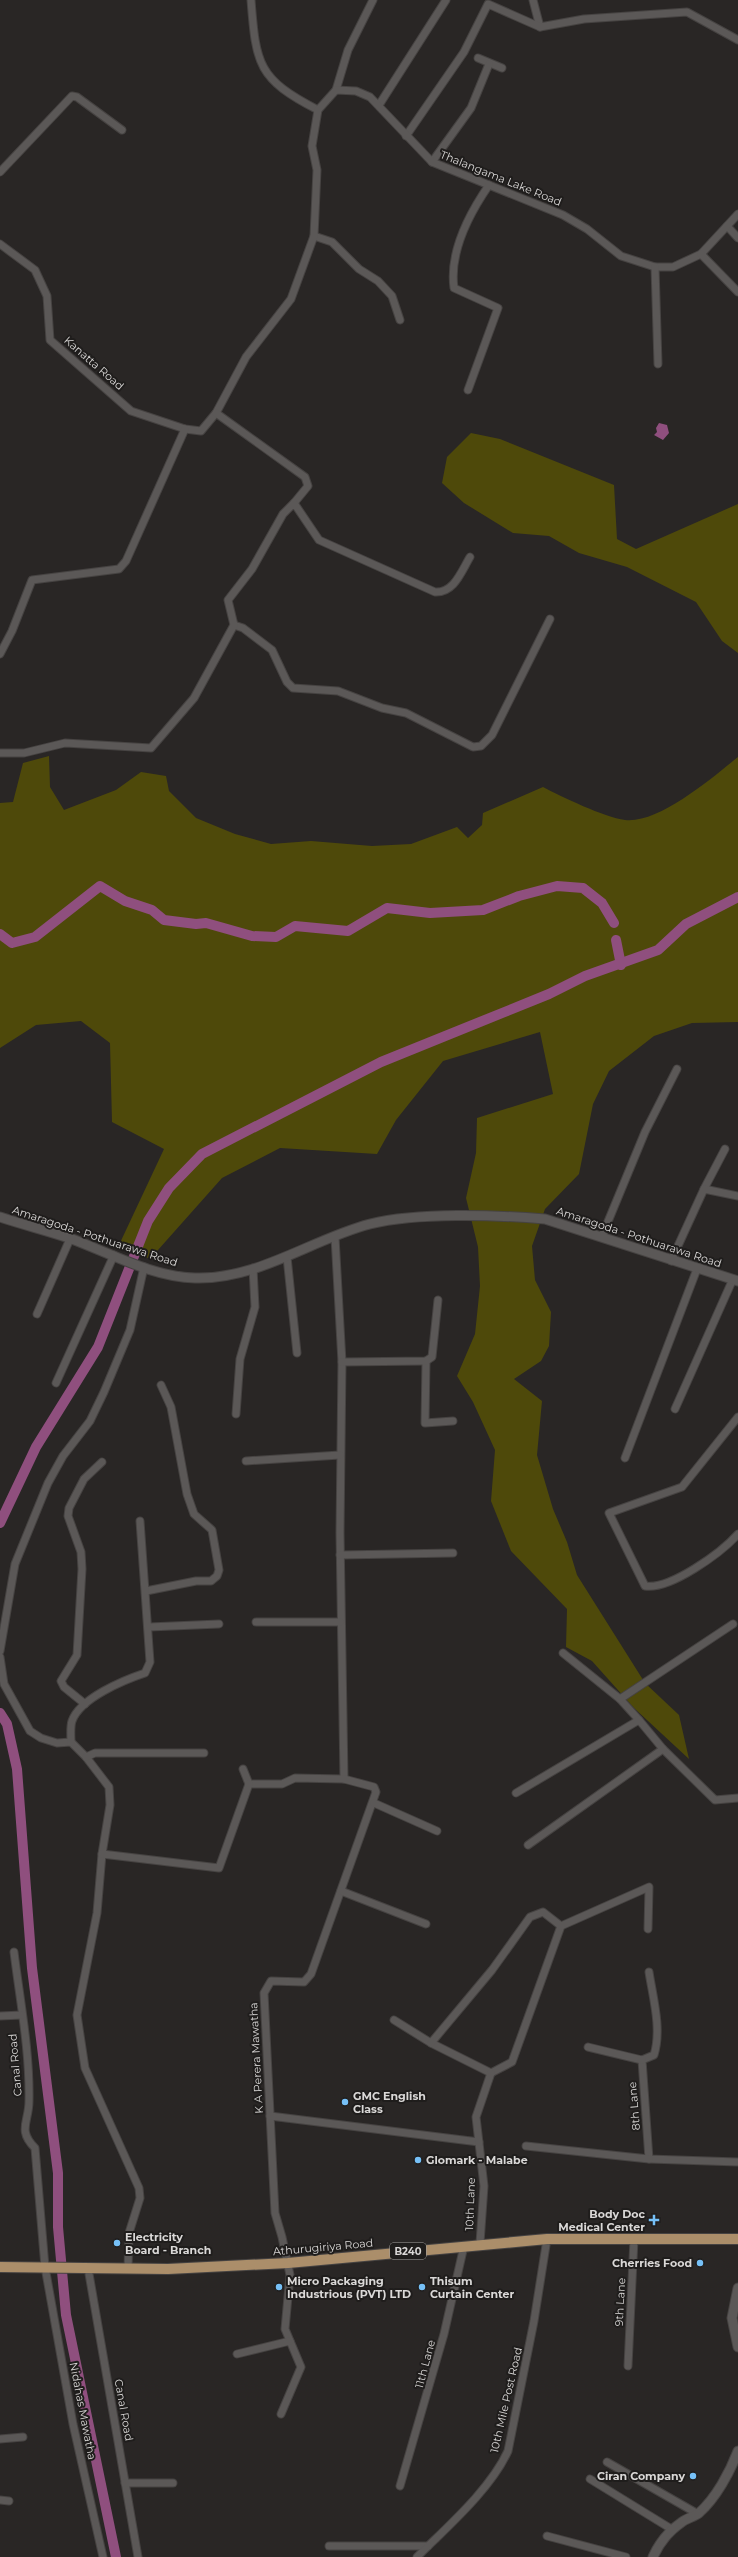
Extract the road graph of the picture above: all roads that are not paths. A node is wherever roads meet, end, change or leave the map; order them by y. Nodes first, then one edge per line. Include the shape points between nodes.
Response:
1 (251, 0) edge
2 (373, 0) edge
3 (446, 0) edge
4 (533, 0) edge
5 (540, 27) junction
6 (738, 40) edge
7 (478, 58) dead end
8 (489, 64) junction
9 (502, 68) dead end
10 (336, 90) junction
11 (379, 104) junction
12 (318, 110) junction
13 (122, 130) dead end
14 (406, 136) junction
15 (432, 162) junction
16 (0, 172) edge
17 (489, 186) junction
18 (738, 214) edge
19 (727, 226) junction
20 (314, 236) junction
21 (738, 238) edge
22 (0, 244) edge
23 (701, 254) junction
24 (655, 267) junction
25 (738, 292) edge
26 (400, 320) dead end
27 (658, 364) dead end
28 (468, 390) dead end
29 (216, 413) junction
30 (185, 429) junction
31 (294, 503) junction
32 (470, 557) dead end
33 (550, 619) dead end
34 (234, 625) junction
35 (0, 654) edge
36 (0, 753) edge
37 (677, 1069) dead end
38 (725, 1149) dead end
39 (704, 1188) junction
40 (738, 1196) edge
41 (0, 1217) edge
42 (602, 1236) junction
43 (336, 1237) junction
44 (70, 1238) junction
45 (114, 1255) junction
46 (287, 1257) junction
47 (671, 1261) junction
48 (141, 1266) junction
49 (254, 1268) junction
50 (697, 1269) junction
51 (735, 1280) edge
52 (438, 1300) dead end
53 (37, 1314) dead end
54 (297, 1354) dead end
55 (426, 1361) junction
56 (342, 1362) junction
57 (56, 1383) dead end
58 (161, 1385) dead end
59 (675, 1409) dead end
60 (236, 1414) dead end
61 (738, 1416) edge
62 (453, 1421) dead end
63 (340, 1455) junction
64 (625, 1458) dead end
65 (246, 1461) dead end
66 (102, 1462) dead end
67 (140, 1521) dead end
68 (738, 1534) edge
69 (453, 1553) dead end
70 (340, 1555) junction
71 (146, 1591) junction
72 (256, 1622) dead end
73 (340, 1622) junction
74 (219, 1624) dead end
75 (733, 1624) dead end
76 (149, 1627) junction
77 (0, 1652) edge
78 (563, 1653) dead end
79 (0, 1657) edge
80 (620, 1699) junction
81 (85, 1704) junction
82 (639, 1720) junction
83 (71, 1742) junction
84 (663, 1749) junction
85 (204, 1753) dead end
86 (86, 1757) junction
87 (243, 1769) dead end
88 (344, 1779) junction
89 (249, 1784) junction
90 (516, 1793) dead end
91 (738, 1798) edge
92 (374, 1803) junction
93 (437, 1831) dead end
94 (528, 1845) dead end
95 (102, 1854) junction
96 (341, 1891) junction
97 (426, 1924) dead end
98 (561, 1926) junction
99 (648, 1929) dead end
100 (14, 1952) dead end
101 (649, 1972) dead end
102 (22, 2015) junction
103 (0, 2016) edge
104 (394, 2020) dead end
105 (431, 2043) junction
106 (588, 2046) dead end
107 (642, 2060) junction
108 (492, 2074) junction
109 (270, 2116) junction
110 (479, 2142) junction
111 (526, 2146) dead end
112 (649, 2159) junction
113 (738, 2162) edge
114 (547, 2239) junction
115 (634, 2239) junction
116 (738, 2239) edge
117 (480, 2244) junction
118 (464, 2246) junction
119 (288, 2263) junction
120 (0, 2267) edge
121 (50, 2268) junction
122 (83, 2268) junction
123 (128, 2269) junction
124 (738, 2288) edge
125 (290, 2341) junction
126 (738, 2347) edge
127 (238, 2354) dead end
128 (628, 2366) dead end
129 (281, 2414) dead end
130 (23, 2437) dead end
131 (0, 2439) edge
132 (738, 2451) edge
133 (607, 2462) dead end
134 (590, 2479) dead end
135 (125, 2483) junction
136 (173, 2483) dead end
137 (400, 2486) dead end
138 (0, 2500) edge
139 (9, 2501) dead end
140 (698, 2514) junction
141 (673, 2530) junction
142 (547, 2536) dead end
143 (329, 2546) dead end
144 (428, 2546) junction
145 (103, 2557) edge
146 (138, 2557) edge
147 (417, 2557) edge
148 (626, 2557) edge
149 (653, 2557) edge

1 - 12 street via 255,48 267,75 294,97
2 - 10 street via 348,50
3 - 11 street
4 - 5 street
5 - 6 street via 584,19 687,12
5 - 14 street via 488,4 464,52
7 - 8 street
8 - 9 street
8 - 15 street via 471,108
10 - 11 street, Thalangama Lake Road via 356,91
10 - 12 street
11 - 14 street, Thalangama Lake Road
12 - 20 street via 312,146 317,170
13 - 16 street via 72,96
14 - 15 street, Thalangama Lake Road
15 - 17 street, Thalangama Lake Road
17 - 24 street, Thalangama Lake Road via 563,215 587,229 621,256
17 - 28 street via 472,211 452,270 454,288 498,308
18 - 19 street, Thalangama Lake Road
19 - 21 street
19 - 23 street, Thalangama Lake Road
20 - 26 street via 332,242 359,269 378,281 392,296
20 - 29 street via 291,299 246,357
22 - 30 street, Kanatta Road via 35,270 47,296 50,340 132,411
23 - 24 street, Thalangama Lake Road via 673,267
23 - 25 street
24 - 27 street
29 - 30 street via 201,431
29 - 31 street via 304,477 308,486
30 - 35 street via 126,561 119,569 32,580 12,632
31 - 32 street via 319,540 435,592 444,593 451,589
31 - 34 street via 283,514 252,569 228,600
33 - 34 street via 492,735 481,746 473,747 406,713 382,708 338,691 293,688 287,682 272,650 243,628
34 - 36 street via 194,698 151,748 65,743 24,754
37 - 42 street via 645,1132
38 - 39 street
39 - 40 street
39 - 47 street
41 - 44 street, Amaragoda - Pothuarawa Road
42 - 43 street, Amaragoda - Pothuarawa Road via 545,1219 423,1217 370,1224
42 - 47 street, Amaragoda - Pothuarawa Road
43 - 46 street, Amaragoda - Pothuarawa Road
43 - 56 street
44 - 45 street, Amaragoda - Pothuarawa Road
44 - 53 street
45 - 48 street, Amaragoda - Pothuarawa Road
45 - 57 street
46 - 49 street, Amaragoda - Pothuarawa Road
46 - 54 street
47 - 50 street, Amaragoda - Pothuarawa Road
48 - 49 street, Amaragoda - Pothuarawa Road via 168,1275 196,1278 232,1274
48 - 77 street via 130,1330 104,1392 90,1421 63,1456 48,1483 15,1564
49 - 60 street via 255,1307 240,1359
50 - 51 street, Amaragoda - Pothuarawa Road
50 - 64 street
51 - 59 street
52 - 55 street via 432,1357
55 - 56 street
55 - 62 street via 425,1423
56 - 63 street
58 - 71 street via 172,1407 187,1494 194,1514 212,1530 219,1570 211,1581 196,1581
61 - 68 street via 682,1487 609,1513 645,1586 656,1588 705,1562
63 - 65 street
63 - 70 street
66 - 81 street via 84,1479 69,1508 68,1516 81,1552 82,1569 77,1656 61,1681 64,1687
67 - 71 street
69 - 70 street
70 - 73 street
71 - 76 street
72 - 73 street
73 - 88 street
74 - 76 street
75 - 80 street
76 - 81 street via 150,1662 145,1673 119,1681
78 - 80 street
79 - 83 street via 4,1684 30,1731 52,1741
80 - 82 street
81 - 83 street via 72,1720
82 - 84 street
82 - 90 street
83 - 86 street
84 - 91 street via 715,1800
84 - 94 street
85 - 86 street via 95,1753
86 - 95 street via 109,1787 110,1805
87 - 89 street
88 - 89 street via 295,1778 282,1784
88 - 92 street via 374,1787
89 - 95 street via 219,1868
92 - 93 street
92 - 96 street, K A Perera Mawatha
95 - 123 street via 97,1913 78,2015 85,2068 139,2188 140,2198 129,2232
96 - 97 street
96 - 109 street, K A Perera Mawatha via 308,1979 304,1982 271,1981 264,1993
98 - 99 street via 649,1888
98 - 105 street via 543,1912 530,1917 492,1970
98 - 108 street via 512,2062
100 - 102 street, Canal Road
101 - 107 street via 656,2017 657,2046 654,2055
102 - 103 street
102 - 121 street, Canal Road via 29,2079 29,2111 24,2123 27,2139 35,2148
104 - 105 street
105 - 108 street
106 - 107 street
107 - 112 street, 8th Lane
108 - 110 street, 10th Lane via 476,2117
109 - 110 street
109 - 119 street, K A Perera Mawatha via 275,2213
110 - 117 street, 10th Lane via 484,2186
111 - 112 street
112 - 113 street
114 - 115 main road, Athurugiriya Road / B240
114 - 117 main road, Athurugiriya Road / B240
114 - 144 street, 10th Mile Post Road via 534,2321 508,2451 501,2467
115 - 116 main road, Athurugiriya Road / B240
115 - 128 street, 9th Lane
117 - 118 main road, Athurugiriya Road / B240
118 - 119 main road, Athurugiriya Road / B240
118 - 137 street, 11th Lane via 442,2342
119 - 123 main road, Athurugiriya Road / B240
119 - 125 street, K A Perera Mawatha via 290,2275 285,2329
120 - 121 main road, B240
121 - 122 main road, Athurugiriya Road / B240
121 - 145 street, Nidahas Mawatha via 73,2424
122 - 123 main road, Athurugiriya Road / B240
122 - 135 street, Canal Road
124 - 126 street via 732,2318
125 - 127 street
125 - 129 street, K A Perera Mawatha via 301,2367
130 - 131 street
132 - 140 street via 732,2468
133 - 140 street
134 - 141 street
135 - 136 street
135 - 146 street, Canal Road
138 - 139 street
140 - 141 street via 683,2521
141 - 149 street via 659,2545
142 - 148 street
143 - 144 street
144 - 147 street, 10th Mile Post Road

